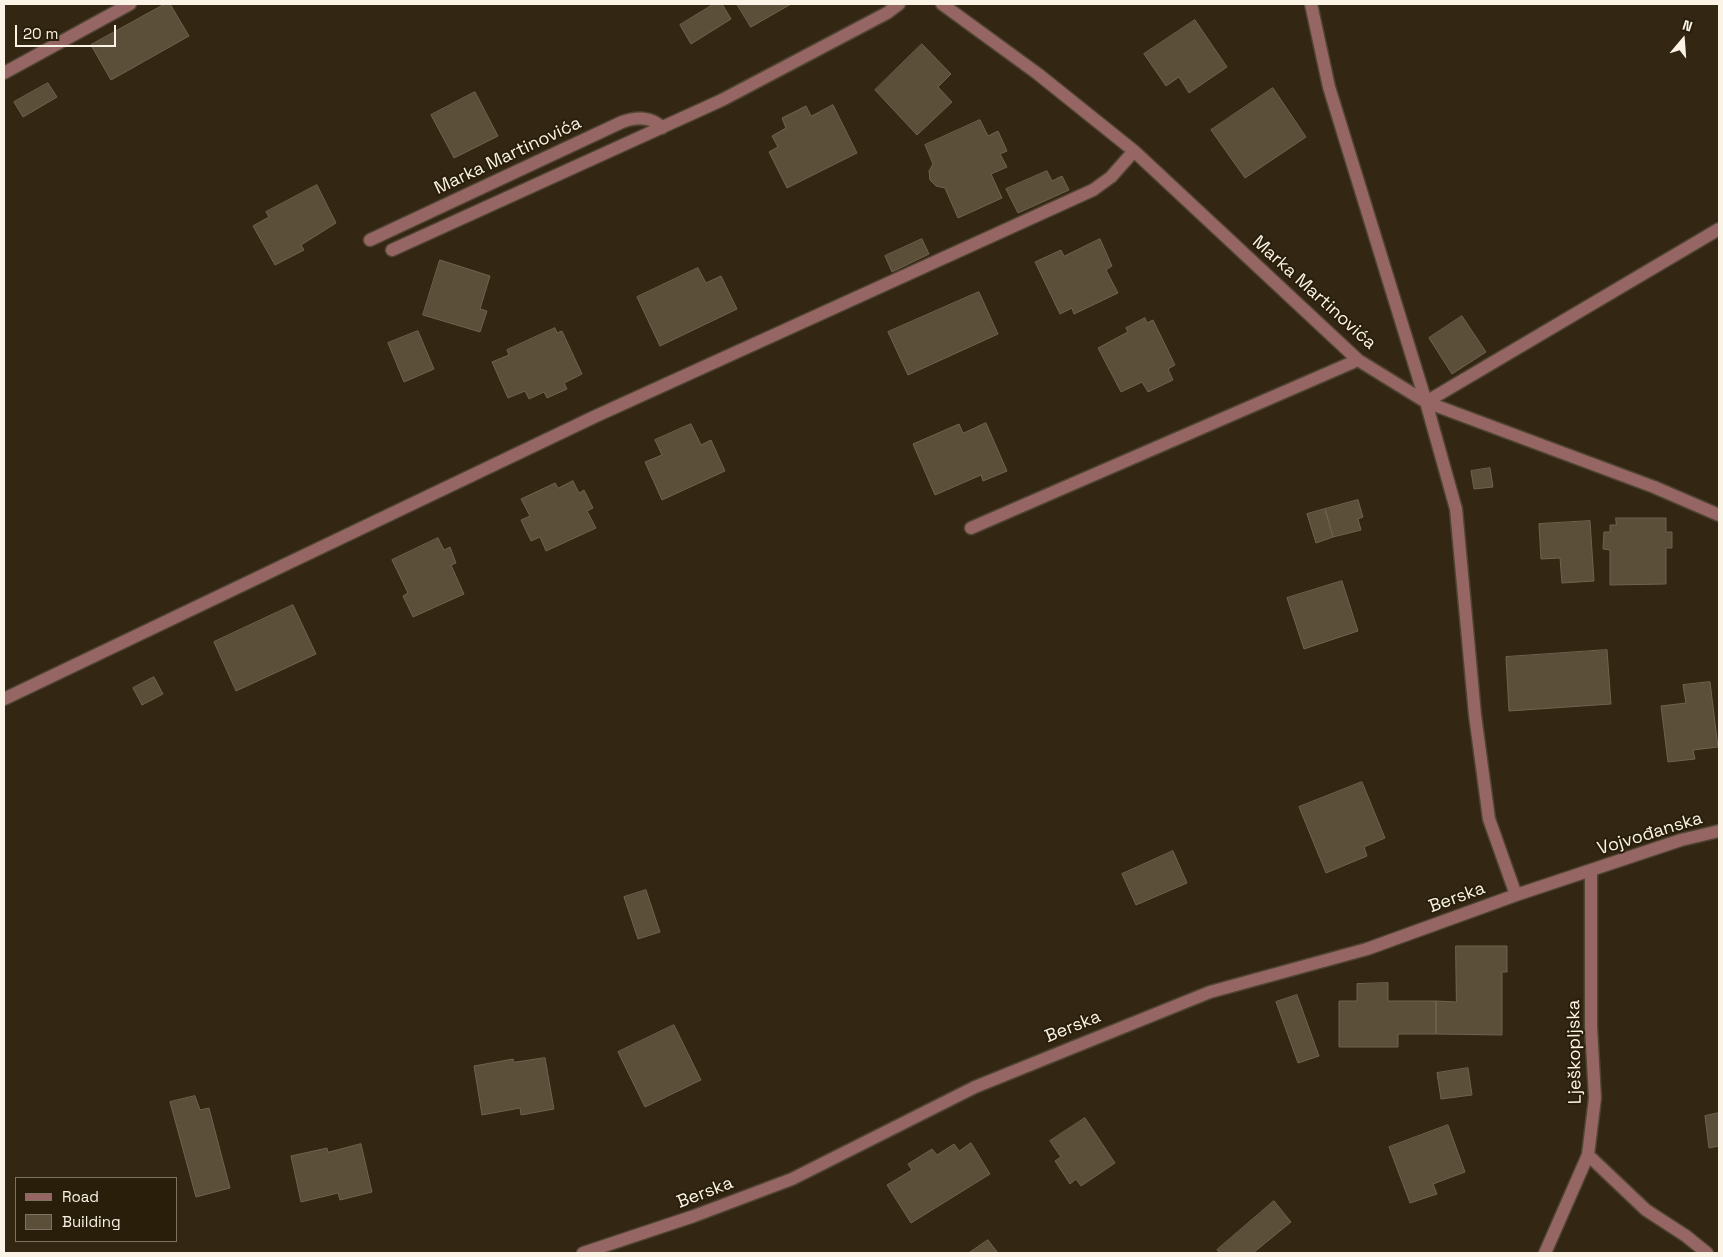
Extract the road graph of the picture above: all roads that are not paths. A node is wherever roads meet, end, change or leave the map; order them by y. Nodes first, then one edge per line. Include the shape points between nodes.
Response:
1 (130, 4) edge
2 (899, 4) edge
3 (942, 4) edge
4 (1311, 4) edge
5 (4, 73) edge
6 (662, 128) junction
7 (1134, 151) junction
8 (1719, 228) edge
9 (370, 240) dead end
10 (392, 250) dead end
11 (1358, 360) junction
12 (1426, 402) junction
13 (1719, 514) edge
14 (970, 528) dead end
15 (4, 699) edge
16 (1719, 831) edge
17 (1590, 871) junction
18 (1516, 895) junction
19 (1588, 1155) junction
20 (583, 1253) edge
21 (1545, 1253) edge
22 (1707, 1253) edge

1 - 5 street
2 - 6 street, Marka Martinovića via 722,100
3 - 7 street, Marka Martinovića via 1038,74
4 - 12 street via 1329,87
6 - 9 street, Marka Martinovića via 647,119 622,122
6 - 10 street, Marka Martinovića
7 - 11 street, Marka Martinovića
7 - 15 street via 1111,177 1093,190 596,416
8 - 12 street
11 - 12 street, Marka Martinovića
11 - 14 street
12 - 13 street, Marka Martinovića
12 - 18 street via 1456,509 1475,715 1489,819
16 - 17 street, Vojvođanska via 1681,840
17 - 18 street, Berska
17 - 19 street, Lješkopljska via 1591,1027 1596,1098
18 - 20 street, Berska via 1367,949 1210,992 975,1087 792,1179
19 - 21 street, Lješkopljska
19 - 22 street via 1646,1210

